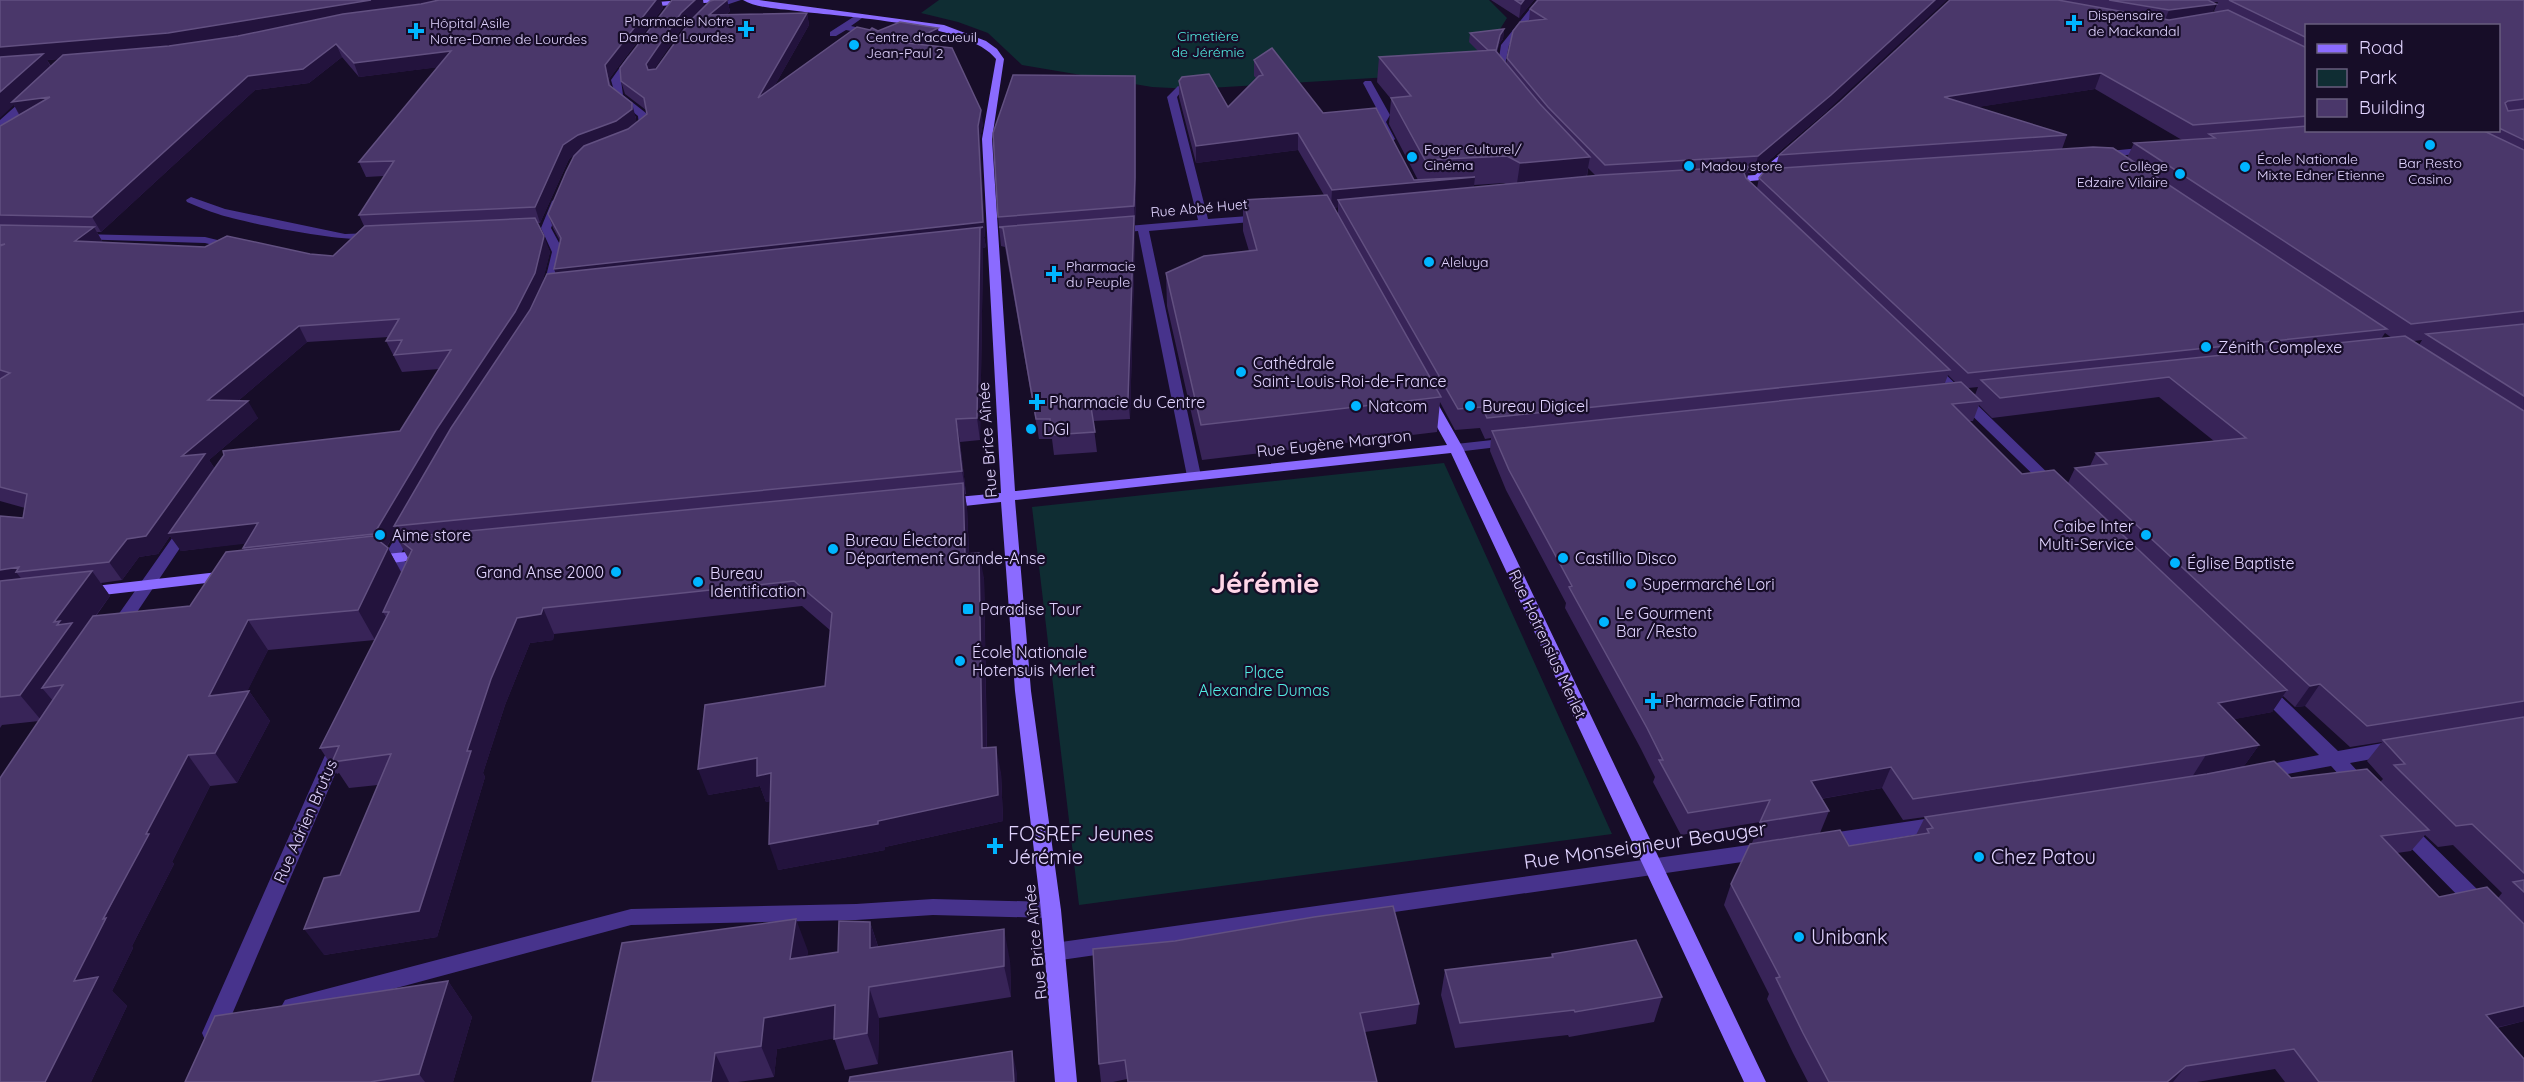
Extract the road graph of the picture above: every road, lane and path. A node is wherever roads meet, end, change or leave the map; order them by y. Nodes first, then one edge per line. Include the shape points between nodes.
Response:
1 (719, 0) edge
2 (737, 0) edge
3 (747, 0) edge
4 (1541, 0) edge
5 (639, 5) edge
6 (702, 16) edge
7 (861, 16) junction
8 (915, 24) junction
9 (845, 27) junction
10 (890, 33) edge
11 (833, 34) dead end
12 (879, 38) edge
13 (641, 45) edge
14 (1368, 83) dead end
15 (1505, 83) edge
16 (1178, 89) edge
17 (37, 92) edge
18 (0, 125) edge
19 (629, 140) edge
20 (1798, 143) edge
21 (2166, 149) edge
22 (1397, 152) edge
23 (2106, 154) junction
24 (2083, 156) edge
25 (2125, 167) edge
26 (1781, 176) edge
27 (1758, 178) junction
28 (1712, 181) edge
29 (1747, 192) edge
30 (560, 195) edge
31 (191, 200) dead end
32 (1271, 217) edge
33 (1204, 223) junction
34 (1143, 228) junction
35 (1108, 231) edge
36 (64, 237) edge
37 (355, 249) edge
38 (250, 250) edge
39 (540, 310) edge
40 (1923, 361) edge
41 (1422, 386) edge
42 (1980, 391) edge
43 (1951, 394) junction
44 (1527, 440) edge
45 (1456, 448) junction
46 (1194, 477) junction
47 (2060, 492) edge
48 (1008, 497) junction
49 (927, 505) edge
50 (419, 509) edge
51 (193, 518) edge
52 (438, 554) edge
53 (391, 558) junction
54 (357, 562) edge
55 (240, 575) edge
56 (148, 585) junction
57 (68, 594) edge
58 (405, 597) edge
59 (107, 643) edge
60 (2248, 675) edge
61 (348, 724) edge
62 (2412, 744) edge
63 (2334, 758) junction
64 (2246, 775) edge
65 (2375, 800) edge
66 (2392, 816) edge
67 (1958, 822) edge
68 (1806, 844) edge
69 (1782, 848) edge
70 (1654, 867) junction
71 (1051, 910) junction
72 (2491, 917) edge
73 (1054, 952) junction
74 (274, 1011) edge
75 (239, 1020) edge
76 (216, 1027) junction
77 (207, 1045) edge
78 (1066, 1082) edge
79 (1755, 1082) edge

1 - 5 street via 671,9
2 - 6 street via 709,9
3 - 7 street, Rue Brice Aînée
4 - 15 street via 1506,45 1498,74
7 - 8 street, Rue Brice Aînée
7 - 9 street
8 - 10 street
8 - 48 street, Rue Brice Aînée via 944,28 983,43 1000,59 987,139
9 - 11 street
9 - 12 street via 882,36
13 - 19 street via 616,80 619,96 643,115 644,125
14 - 22 street via 1385,116 1381,122
16 - 33 street via 1172,97
17 - 18 street
20 - 27 street
21 - 23 street
23 - 24 street
23 - 25 street
26 - 27 street
27 - 28 street
27 - 29 street
30 - 39 street via 540,229 558,252 555,290
31 - 37 street via 222,212 345,237 374,236
32 - 33 street, Rue Abbé Huet
33 - 34 street, Rue Abbé Huet
34 - 35 street, Rue Abbé Huet
34 - 46 street
36 - 38 street via 197,240
40 - 43 street
41 - 45 street, Rue Hotrensius Merlet
42 - 43 street
43 - 47 street
44 - 45 street, Rue Eugène Margron
45 - 46 street, Rue Eugène Margron
45 - 70 street, Rue Hotrensius Merlet
46 - 48 street, Rue Eugène Margron
48 - 49 street, Rue Eugène Margron
48 - 71 street, Rue Brice Aînée via 1023,690
50 - 53 street
51 - 56 street
52 - 53 street
53 - 54 street
53 - 58 street via 415,576
55 - 56 street
56 - 57 street
56 - 59 street
60 - 63 street
61 - 76 street, Rue Adrien Brutus
62 - 63 street
63 - 64 street
63 - 65 street
66 - 72 street
67 - 68 street
69 - 70 street, Rue Monseigneur Beauger
70 - 73 street, Rue Monseigneur Beauger
70 - 79 street, Rue Hotrensius Merlet
71 - 73 street, Rue Brice Aînée
71 - 74 street via 933,907 631,917
73 - 78 street, Rue Brice Aînée
75 - 76 street
76 - 77 street, Rue Adrien Brutus

